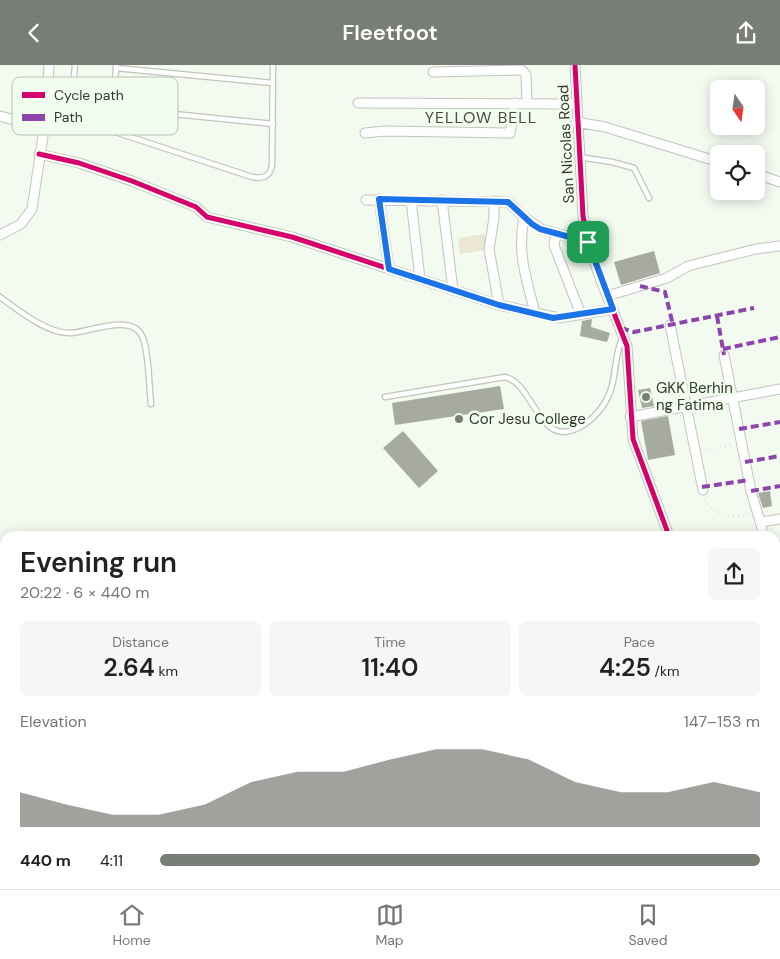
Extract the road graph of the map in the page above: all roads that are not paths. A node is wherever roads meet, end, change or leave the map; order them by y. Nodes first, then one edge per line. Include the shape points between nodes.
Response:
1 (272, 65) edge
2 (575, 65) edge
3 (116, 67) edge
4 (434, 72) dead end
5 (273, 83) junction
6 (358, 103) dead end
7 (515, 103) junction
8 (527, 103) junction
9 (576, 103) junction
10 (178, 114) edge
11 (576, 122) junction
12 (273, 124) junction
13 (365, 133) dead end
14 (42, 135) edge
15 (125, 135) edge
16 (39, 154) junction
17 (578, 157) junction
18 (710, 159) edge
19 (765, 177) edge
20 (780, 182) edge
21 (649, 197) dead end
22 (379, 199) junction
23 (442, 199) junction
24 (366, 200) dead end
25 (411, 200) junction
26 (494, 201) junction
27 (524, 217) junction
28 (556, 234) junction
29 (0, 235) edge
30 (588, 242) junction
31 (780, 246) edge
32 (389, 269) junction
33 (420, 279) junction
34 (453, 290) junction
35 (607, 296) junction
36 (0, 297) edge
37 (499, 305) junction
38 (613, 309) junction
39 (535, 313) junction
40 (580, 315) junction
41 (670, 325) dead end
42 (623, 334) junction
43 (724, 355) dead end
44 (780, 389) edge
45 (385, 397) dead end
46 (733, 397) junction
47 (151, 405) dead end
48 (687, 406) junction
49 (630, 417) junction
50 (703, 490) road end
51 (780, 519) edge
52 (667, 531) edge

1 - 5 lane
2 - 9 street, San Nicolas Road
3 - 5 lane
4 - 8 street via 522,70 526,75
5 - 12 lane
6 - 7 street
7 - 8 street
7 - 13 street via 510,133
8 - 9 street
9 - 11 street, San Nicolas Road
10 - 12 lane
11 - 17 street, San Nicolas Road
11 - 18 street via 605,127
12 - 15 lane via 272,165 269,174 263,178
14 - 16 street
16 - 29 street via 32,209 21,224
16 - 32 street via 79,163 132,181 196,207 207,217 292,237
17 - 21 lane via 634,168
17 - 30 street, San Nicolas Road via 580,197
19 - 20 street
22 - 24 street
22 - 25 street
22 - 32 street
23 - 25 street
23 - 26 street
23 - 34 street
25 - 33 street
26 - 27 street via 508,202
26 - 37 street via 489,249
27 - 28 street via 540,229
27 - 39 street via 521,258
28 - 30 street
28 - 40 street via 554,245
30 - 35 street, San Nicolas Road
31 - 35 street via 688,266 667,277
32 - 33 street
33 - 34 street
34 - 37 street
35 - 38 street, San Nicolas Road
36 - 47 lane via 34,320 60,332 119,325 138,330 145,345
37 - 39 street
38 - 40 street
38 - 42 street, San Nicolas Road
39 - 40 street via 559,318
41 - 48 street
42 - 45 lane via 610,392 600,410 574,430 560,431 548,426 520,385 504,377
42 - 49 street, San Nicolas Road via 628,356
43 - 46 street
44 - 46 street
46 - 48 street
46 - 51 street via 761,525
48 - 49 street
48 - 50 street
49 - 52 street, San Nicolas Road via 639,460

